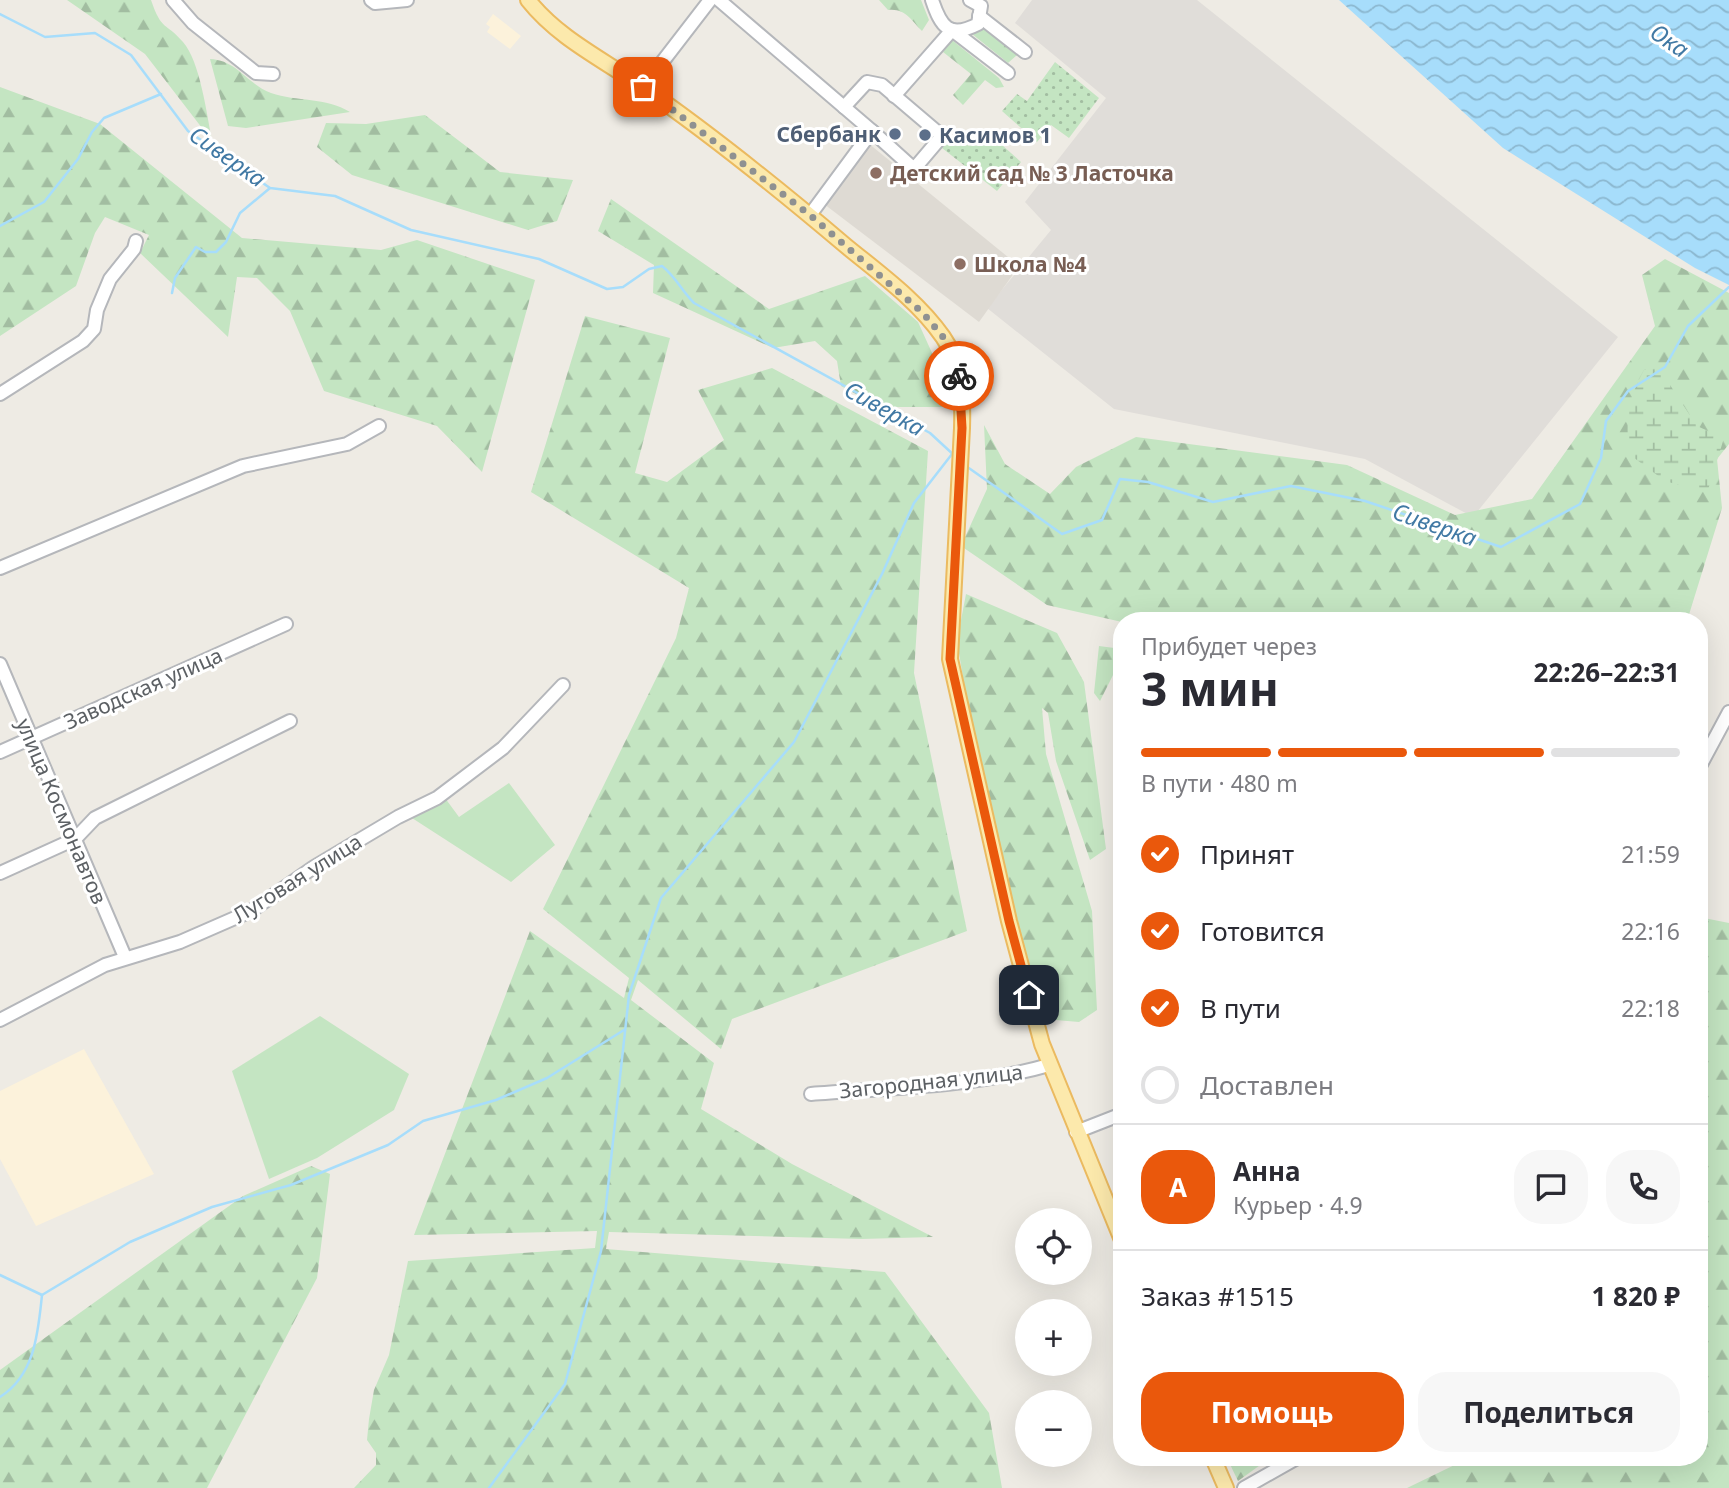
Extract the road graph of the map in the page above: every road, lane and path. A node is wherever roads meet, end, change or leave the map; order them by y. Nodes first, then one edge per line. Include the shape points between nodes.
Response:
1 (173, 0) edge
2 (371, 0) edge
3 (407, 0) edge
4 (528, 0) edge
5 (710, 0) edge
6 (719, 0) edge
7 (933, 0) edge
8 (970, 0) edge
9 (979, 16) junction
10 (952, 30) junction
11 (1025, 52) dead end
12 (1008, 73) dead end
13 (273, 74) dead end
14 (643, 87) junction
15 (894, 96) junction
16 (844, 107) junction
17 (872, 131) junction
18 (810, 215) junction
19 (136, 241) dead end
20 (0, 394) edge
21 (379, 426) dead end
22 (0, 568) edge
23 (286, 624) dead end
24 (0, 664) edge
25 (563, 685) dead end
26 (1729, 712) edge
27 (290, 721) dead end
28 (30, 738) junction
29 (1708, 751) edge
30 (0, 752) edge
31 (75, 839) junction
32 (0, 873) edge
33 (125, 957) junction
34 (0, 1020) edge
35 (1049, 1065) junction
36 (811, 1094) dead end
37 (1113, 1118) edge
38 (1076, 1132) junction
39 (1113, 1219) edge
40 (1216, 1466) edge
41 (1283, 1466) edge
42 (1226, 1488) edge
43 (1244, 1488) edge

1 - 13 street via 180,13 256,73
2 - 3 street
4 - 14 main road via 565,37
5 - 14 street
6 - 16 street
7 - 10 street via 939,21
8 - 9 street via 981,6
9 - 10 street via 978,24
9 - 11 street
10 - 12 street
10 - 15 street
14 - 18 main road
15 - 16 street via 881,85 867,82
15 - 17 street via 942,136 914,169
16 - 17 street
17 - 18 street
18 - 35 main road, Загородная улица via 923,313 957,363 963,393 950,659 1009,921
19 - 20 street via 110,279 94,329 83,341
21 - 22 street via 347,444 243,466
23 - 28 street, Заводская улица
24 - 28 street, улица Космонавтов
25 - 33 street, Луговая улица via 503,748 437,798 314,867 251,911 180,942
26 - 29 street
27 - 31 street via 95,818
28 - 30 street, Заводская улица
28 - 31 street, улица Космонавтов
31 - 32 street
31 - 33 street, улица Космонавтов
33 - 34 street, Луговая улица
35 - 36 street, Загородная улица via 966,1081
35 - 38 main road, Загородная улица
37 - 38 street
38 - 39 main road, Загородная улица
40 - 42 main road
41 - 43 street

